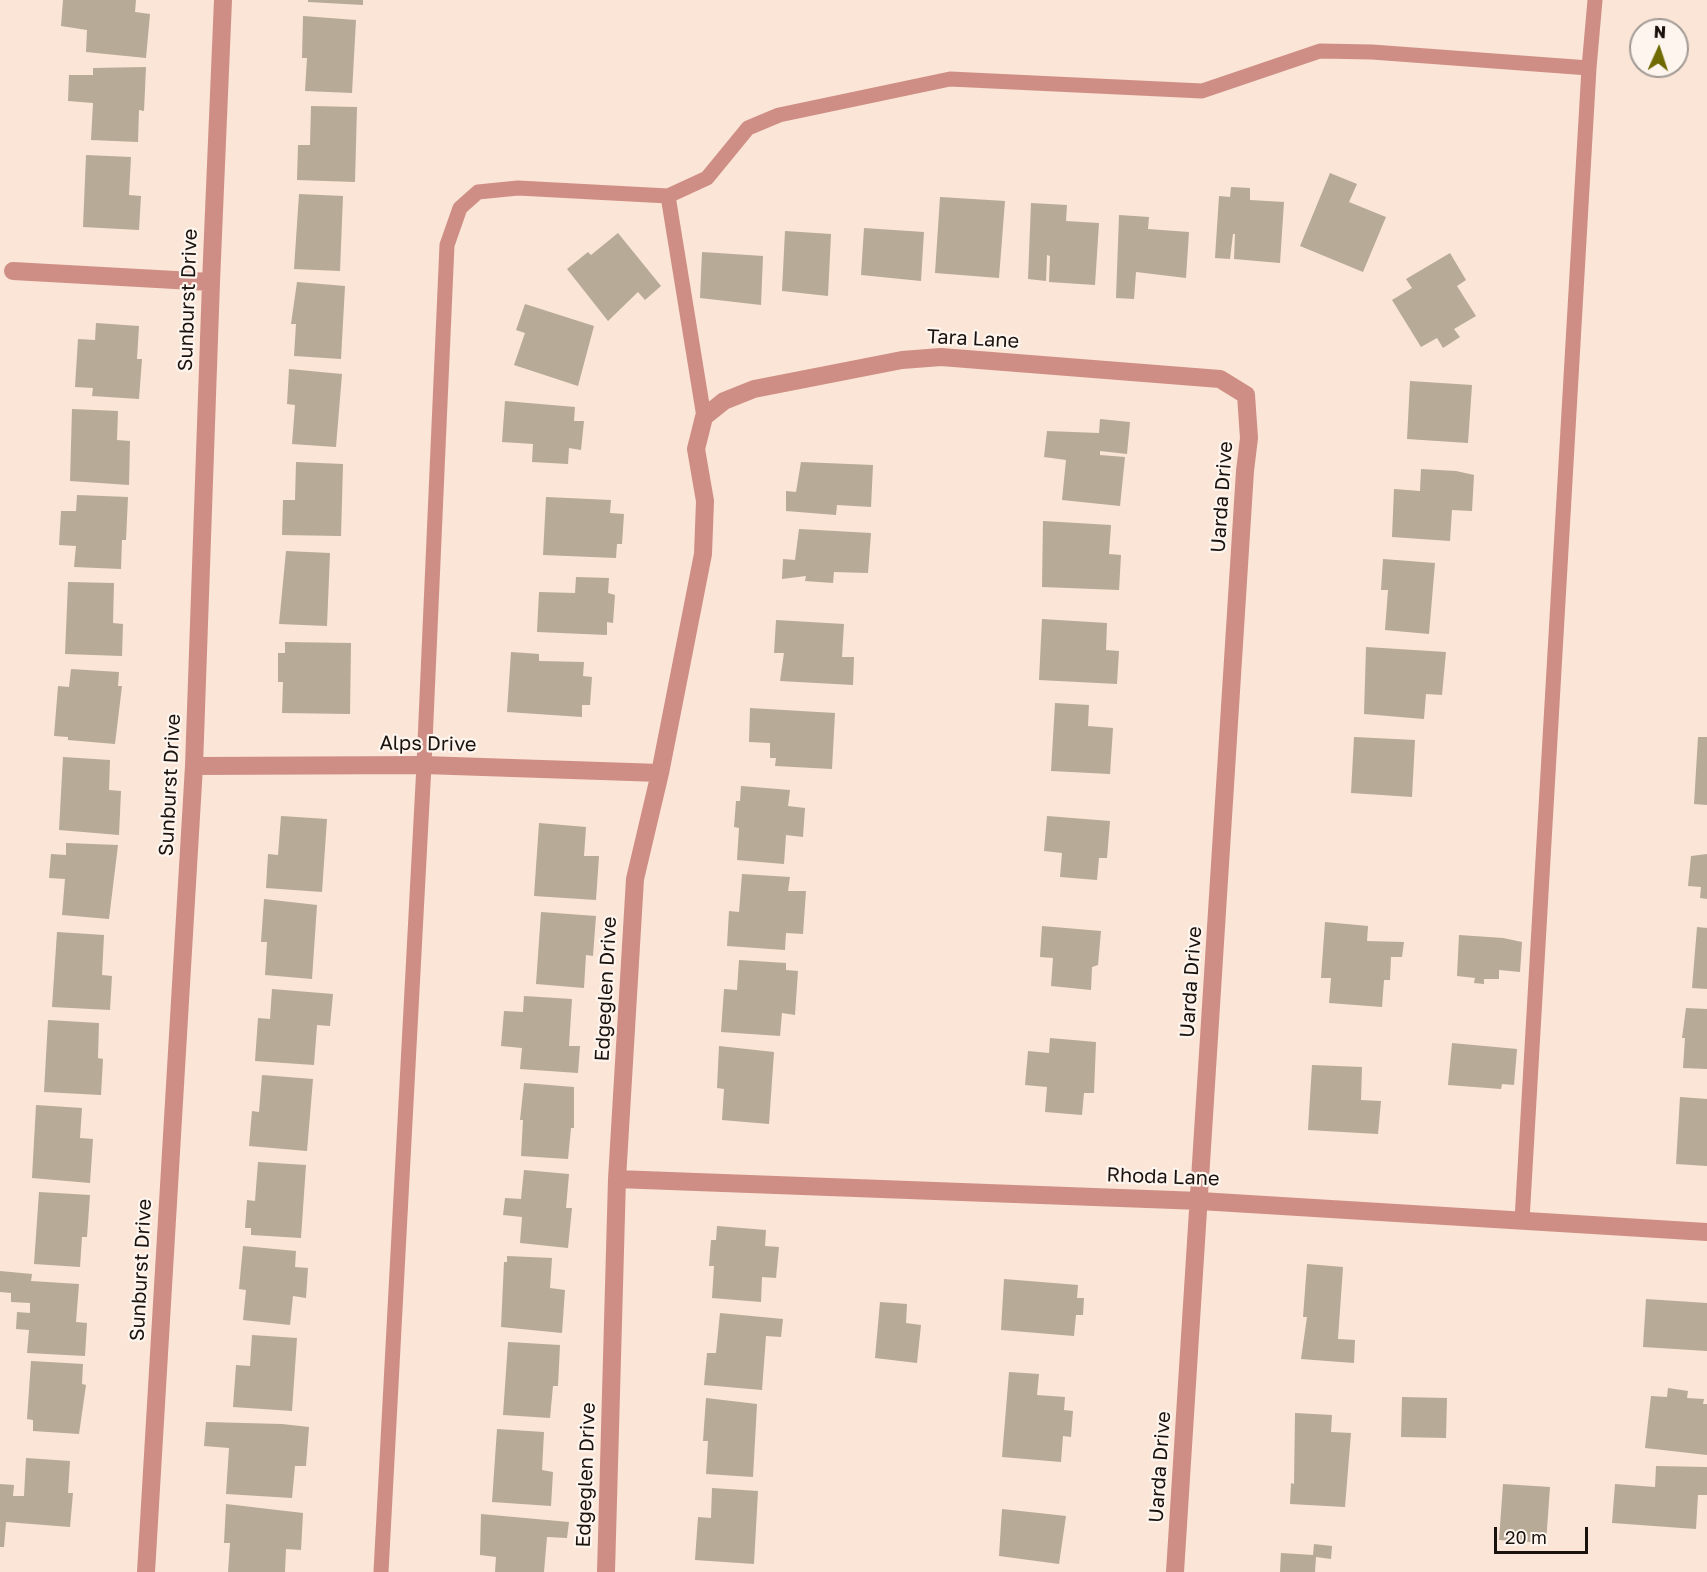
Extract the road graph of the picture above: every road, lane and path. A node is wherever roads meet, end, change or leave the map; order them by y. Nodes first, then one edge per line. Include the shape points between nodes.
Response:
1 (223, 0) edge
2 (1595, 0) edge
3 (1589, 68) junction
4 (668, 196) junction
5 (14, 272) dead end
6 (211, 282) junction
7 (1246, 395) joint
8 (704, 417) junction
9 (424, 765) junction
10 (194, 766) junction
11 (660, 773) junction
12 (617, 1179) junction
13 (1200, 1201) junction
14 (1521, 1220) junction
15 (1707, 1232) edge
16 (146, 1572) edge
17 (381, 1572) edge
18 (606, 1572) edge
19 (1175, 1572) edge

1 - 6 street, Sunburst Drive
2 - 3 lane
3 - 4 lane via 1320,51 1202,91 950,79 779,115 748,129 706,178
3 - 14 lane
4 - 8 lane
4 - 9 lane via 518,188 478,192 460,207 447,245
5 - 6 street
6 - 10 street, Sunburst Drive
7 - 8 street, Tara Lane via 1220,379 941,357 902,360 754,389 724,401
7 - 13 street, Uarda Drive via 1249,438
8 - 11 street, Edgeglen Drive via 696,449 705,501 703,554
9 - 10 street, Alps Drive
9 - 11 street, Alps Drive
9 - 17 lane
10 - 16 street, Sunburst Drive
11 - 12 street, Edgeglen Drive via 635,879
12 - 13 street, Rhoda Lane
12 - 18 street, Edgeglen Drive
13 - 14 street, Rhoda Lane
13 - 19 street, Uarda Drive
14 - 15 street, Rhoda Lane

